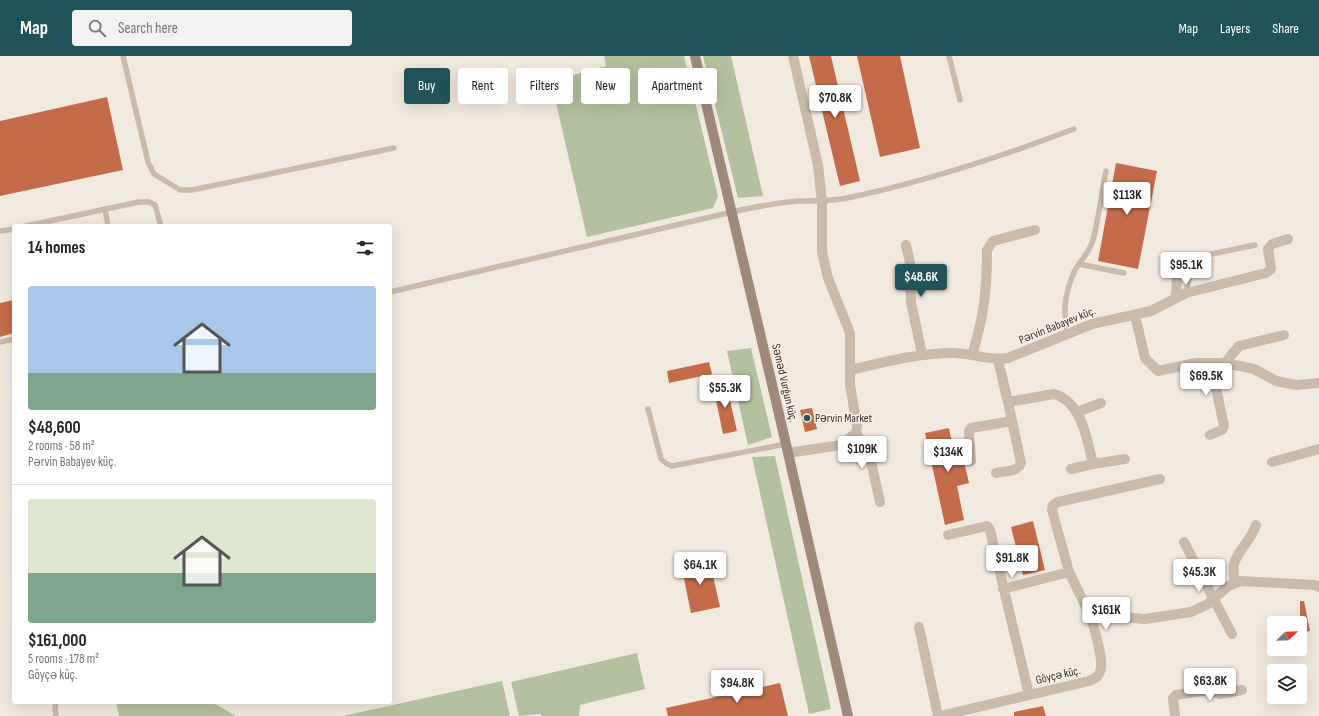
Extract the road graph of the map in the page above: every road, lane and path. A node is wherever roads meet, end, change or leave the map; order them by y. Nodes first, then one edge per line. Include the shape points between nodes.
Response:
1 (123, 56) edge
2 (695, 56) edge
3 (793, 56) edge
4 (949, 56) edge
5 (960, 100) dead end
6 (1074, 129) dead end
7 (394, 148) dead end
8 (1106, 171) dead end
9 (822, 202) junction
10 (105, 209) junction
11 (732, 212) junction
12 (35, 224) edge
13 (108, 224) edge
14 (160, 224) edge
15 (12, 229) edge
16 (1036, 230) dead end
17 (0, 232) edge
18 (1288, 239) dead end
19 (906, 245) dead end
20 (1255, 245) dead end
21 (1079, 264) junction
22 (1177, 272) dead end
23 (1124, 273) dead end
24 (392, 292) edge
25 (1186, 293) junction
26 (1176, 298) junction
27 (1136, 315) junction
28 (1068, 334) junction
29 (1284, 335) dead end
30 (12, 339) edge
31 (0, 342) edge
32 (922, 354) junction
33 (972, 354) junction
34 (998, 360) junction
35 (1225, 363) junction
36 (1211, 364) junction
37 (850, 370) junction
38 (1319, 383) edge
39 (1008, 402) junction
40 (1101, 403) dead end
41 (648, 409) dead end
42 (1077, 412) junction
43 (1012, 420) junction
44 (856, 433) junction
45 (1210, 435) dead end
46 (787, 448) junction
47 (1319, 450) edge
48 (1125, 459) dead end
49 (971, 461) dead end
50 (1272, 462) dead end
51 (1093, 464) junction
52 (1071, 469) dead end
53 (996, 473) dead end
54 (1160, 479) dead end
55 (880, 502) dead end
56 (1256, 525) dead end
57 (948, 536) dead end
58 (1184, 542) dead end
59 (1069, 572) junction
60 (1234, 583) junction
61 (1319, 587) edge
62 (1003, 589) junction
63 (1215, 600) junction
64 (1091, 617) junction
65 (920, 627) dead end
66 (1232, 634) dead end
67 (1242, 690) dead end
68 (1029, 695) junction
69 (55, 704) edge
70 (56, 716) edge
71 (848, 716) edge
72 (939, 716) edge
73 (1176, 716) edge

1 - 7 lane via 148,162 154,174 180,190 192,190
2 - 11 main road, Səməd Vurğun küç.
3 - 9 street via 818,165
4 - 5 lane
6 - 9 lane via 1016,151 910,184
8 - 21 lane via 1093,240 1086,256
9 - 11 lane via 770,204
9 - 37 street via 822,252 828,278 850,333
10 - 12 lane
10 - 13 lane
10 - 14 lane via 148,202 154,205
11 - 24 lane
11 - 46 main road, Səməd Vurğun küç.
15 - 17 lane
16 - 33 street via 993,241 989,245 986,300
18 - 25 street, Pərvin Babayev küç. via 1272,244 1268,249 1271,269 1266,274
19 - 32 street via 910,263 911,302
20 - 25 lane via 1197,257 1192,262
21 - 23 lane
21 - 28 lane via 1064,305
22 - 26 street
25 - 26 street, Pərvin Babayev küç.
26 - 27 street, Pərvin Babayev küç. via 1162,307
27 - 28 street, Pərvin Babayev küç. via 1105,320
27 - 36 street via 1144,358 1158,371 1196,363
28 - 34 street, Pərvin Babayev küç. via 1022,354
29 - 35 street via 1239,346
30 - 31 lane
32 - 33 street, Pərvin Babayev küç.
32 - 37 street, Pərvin Babayev küç.
33 - 34 street, Pərvin Babayev küç.
34 - 39 street
35 - 36 street
35 - 38 street via 1254,369 1276,381 1297,384
36 - 45 street via 1224,426 1222,430
37 - 44 street
39 - 42 street via 1054,394 1061,396
39 - 43 street
40 - 42 street
41 - 46 lane via 661,459 672,466
42 - 51 street
43 - 49 street via 972,428 969,431
43 - 53 street via 1020,467
44 - 46 street via 841,445
44 - 55 street via 870,456
46 - 71 main road, Səməd Vurğun küç.
47 - 50 street
48 - 51 street
51 - 52 street
54 - 59 street, Göyçə küç. via 1053,505 1052,510
56 - 60 street via 1251,538 1236,558
57 - 62 street via 987,526
58 - 63 street
59 - 62 street
59 - 64 street, Göyçə küç.
60 - 61 street via 1241,581
60 - 63 street
62 - 68 street
63 - 64 street via 1191,612 1145,619
63 - 66 street
64 - 68 street, Göyçə küç. via 1100,660 1100,673 1096,678
65 - 72 street
67 - 73 street via 1220,694 1209,690 1176,695
68 - 72 street, Göyçə küç.
69 - 70 lane

